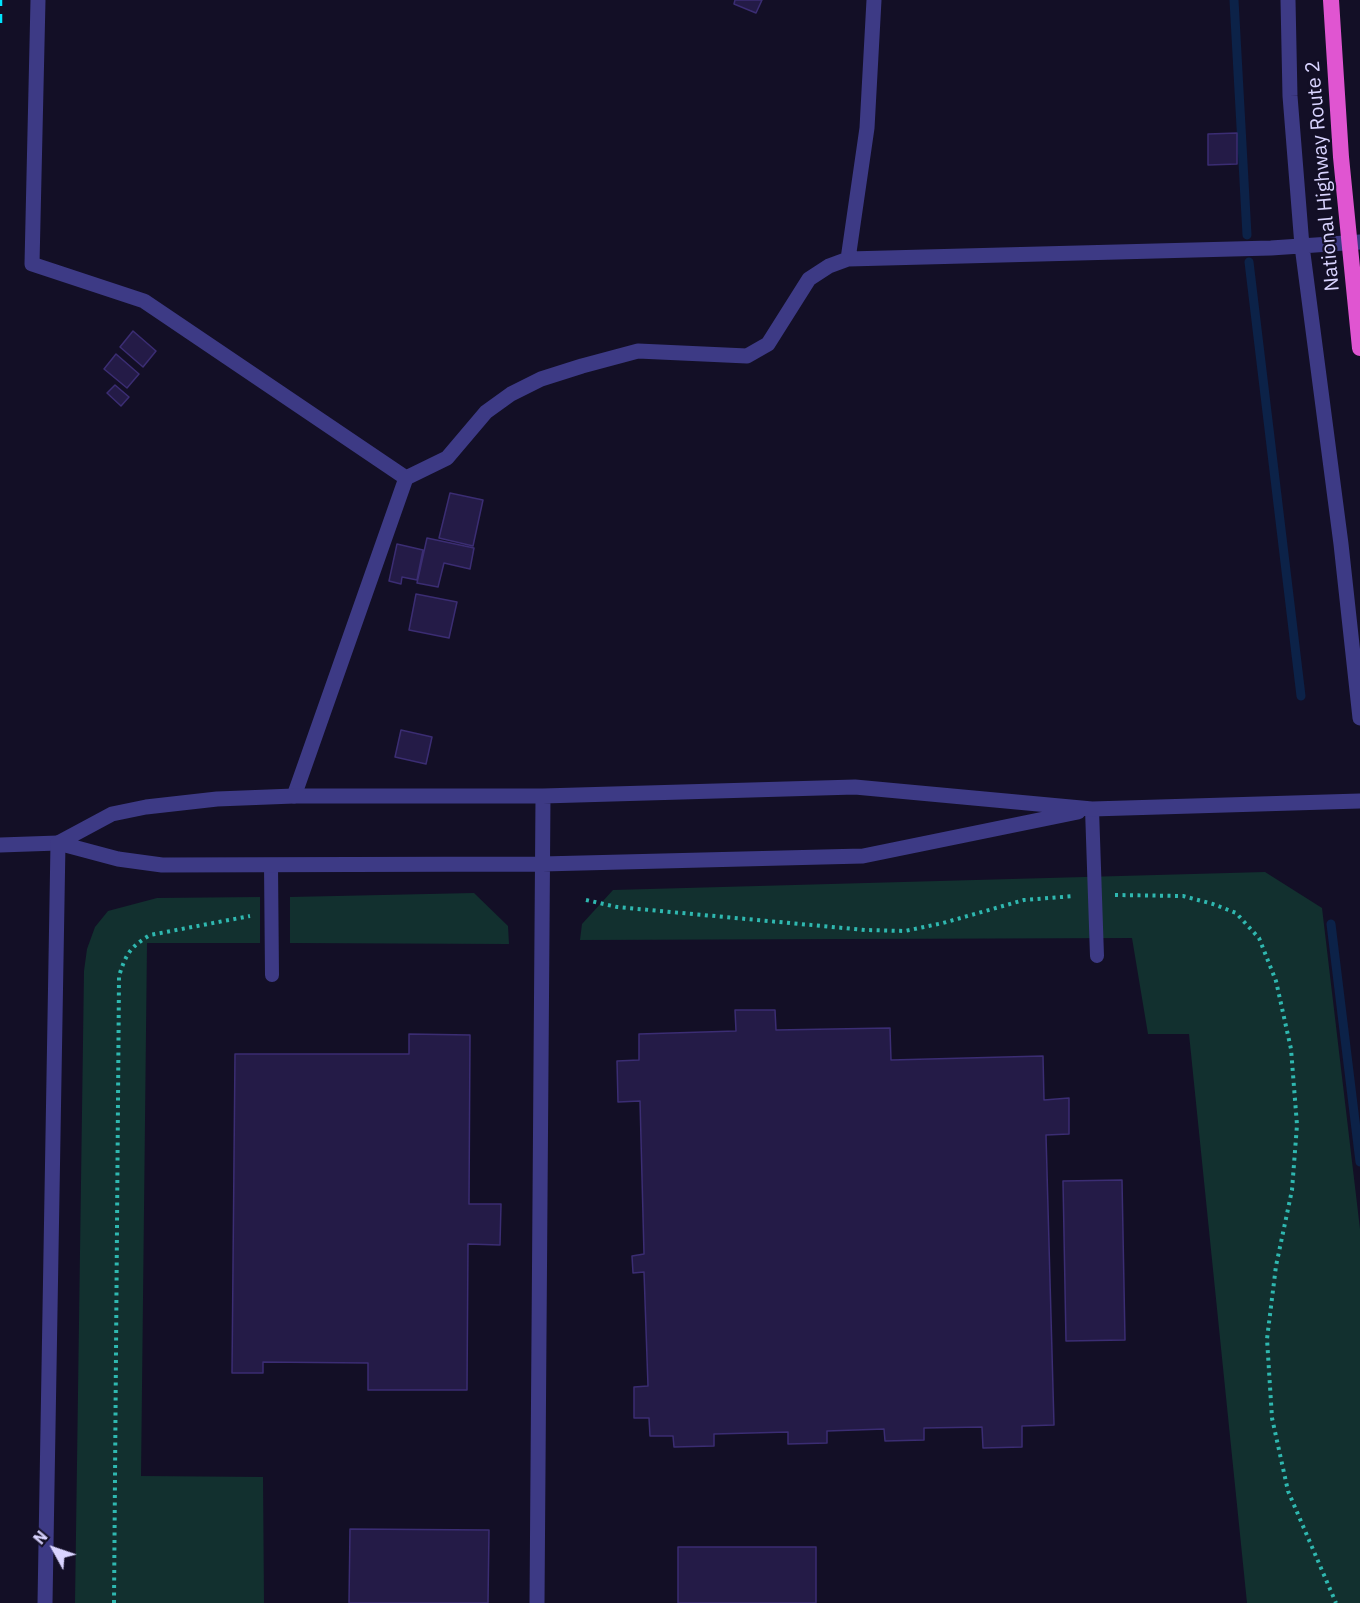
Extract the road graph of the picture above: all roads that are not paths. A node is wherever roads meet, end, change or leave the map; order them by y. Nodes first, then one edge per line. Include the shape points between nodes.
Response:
1 (38, 0) edge
2 (874, 0) edge
3 (1288, 0) edge
4 (1331, 0) edge
5 (1360, 242) edge
6 (1302, 246) junction
7 (848, 259) junction
8 (1360, 348) edge
9 (406, 478) junction
10 (1360, 718) edge
11 (294, 796) junction
12 (543, 796) junction
13 (1360, 801) edge
14 (1092, 809) junction
15 (58, 843) junction
16 (0, 845) edge
17 (542, 864) junction
18 (272, 865) junction
19 (1097, 956) dead end
20 (272, 975) dead end
21 (45, 1603) edge
22 (537, 1603) edge

1 - 9 street via 32,264 144,301
2 - 7 street via 867,128
3 - 6 street via 1290,96
4 - 8 highway, National Highway Route 2, bridge
5 - 6 street
6 - 7 street
6 - 10 street
7 - 9 street via 809,279 768,344 747,356 638,351 541,380 486,412 447,458
9 - 11 street
11 - 12 street
11 - 15 street via 146,807 112,814
12 - 14 street via 855,787
12 - 17 street
13 - 14 street
14 - 17 street via 863,856
14 - 19 lane
15 - 16 street
15 - 18 street via 118,859 162,865
15 - 21 street
17 - 18 street
17 - 22 street
18 - 20 lane

